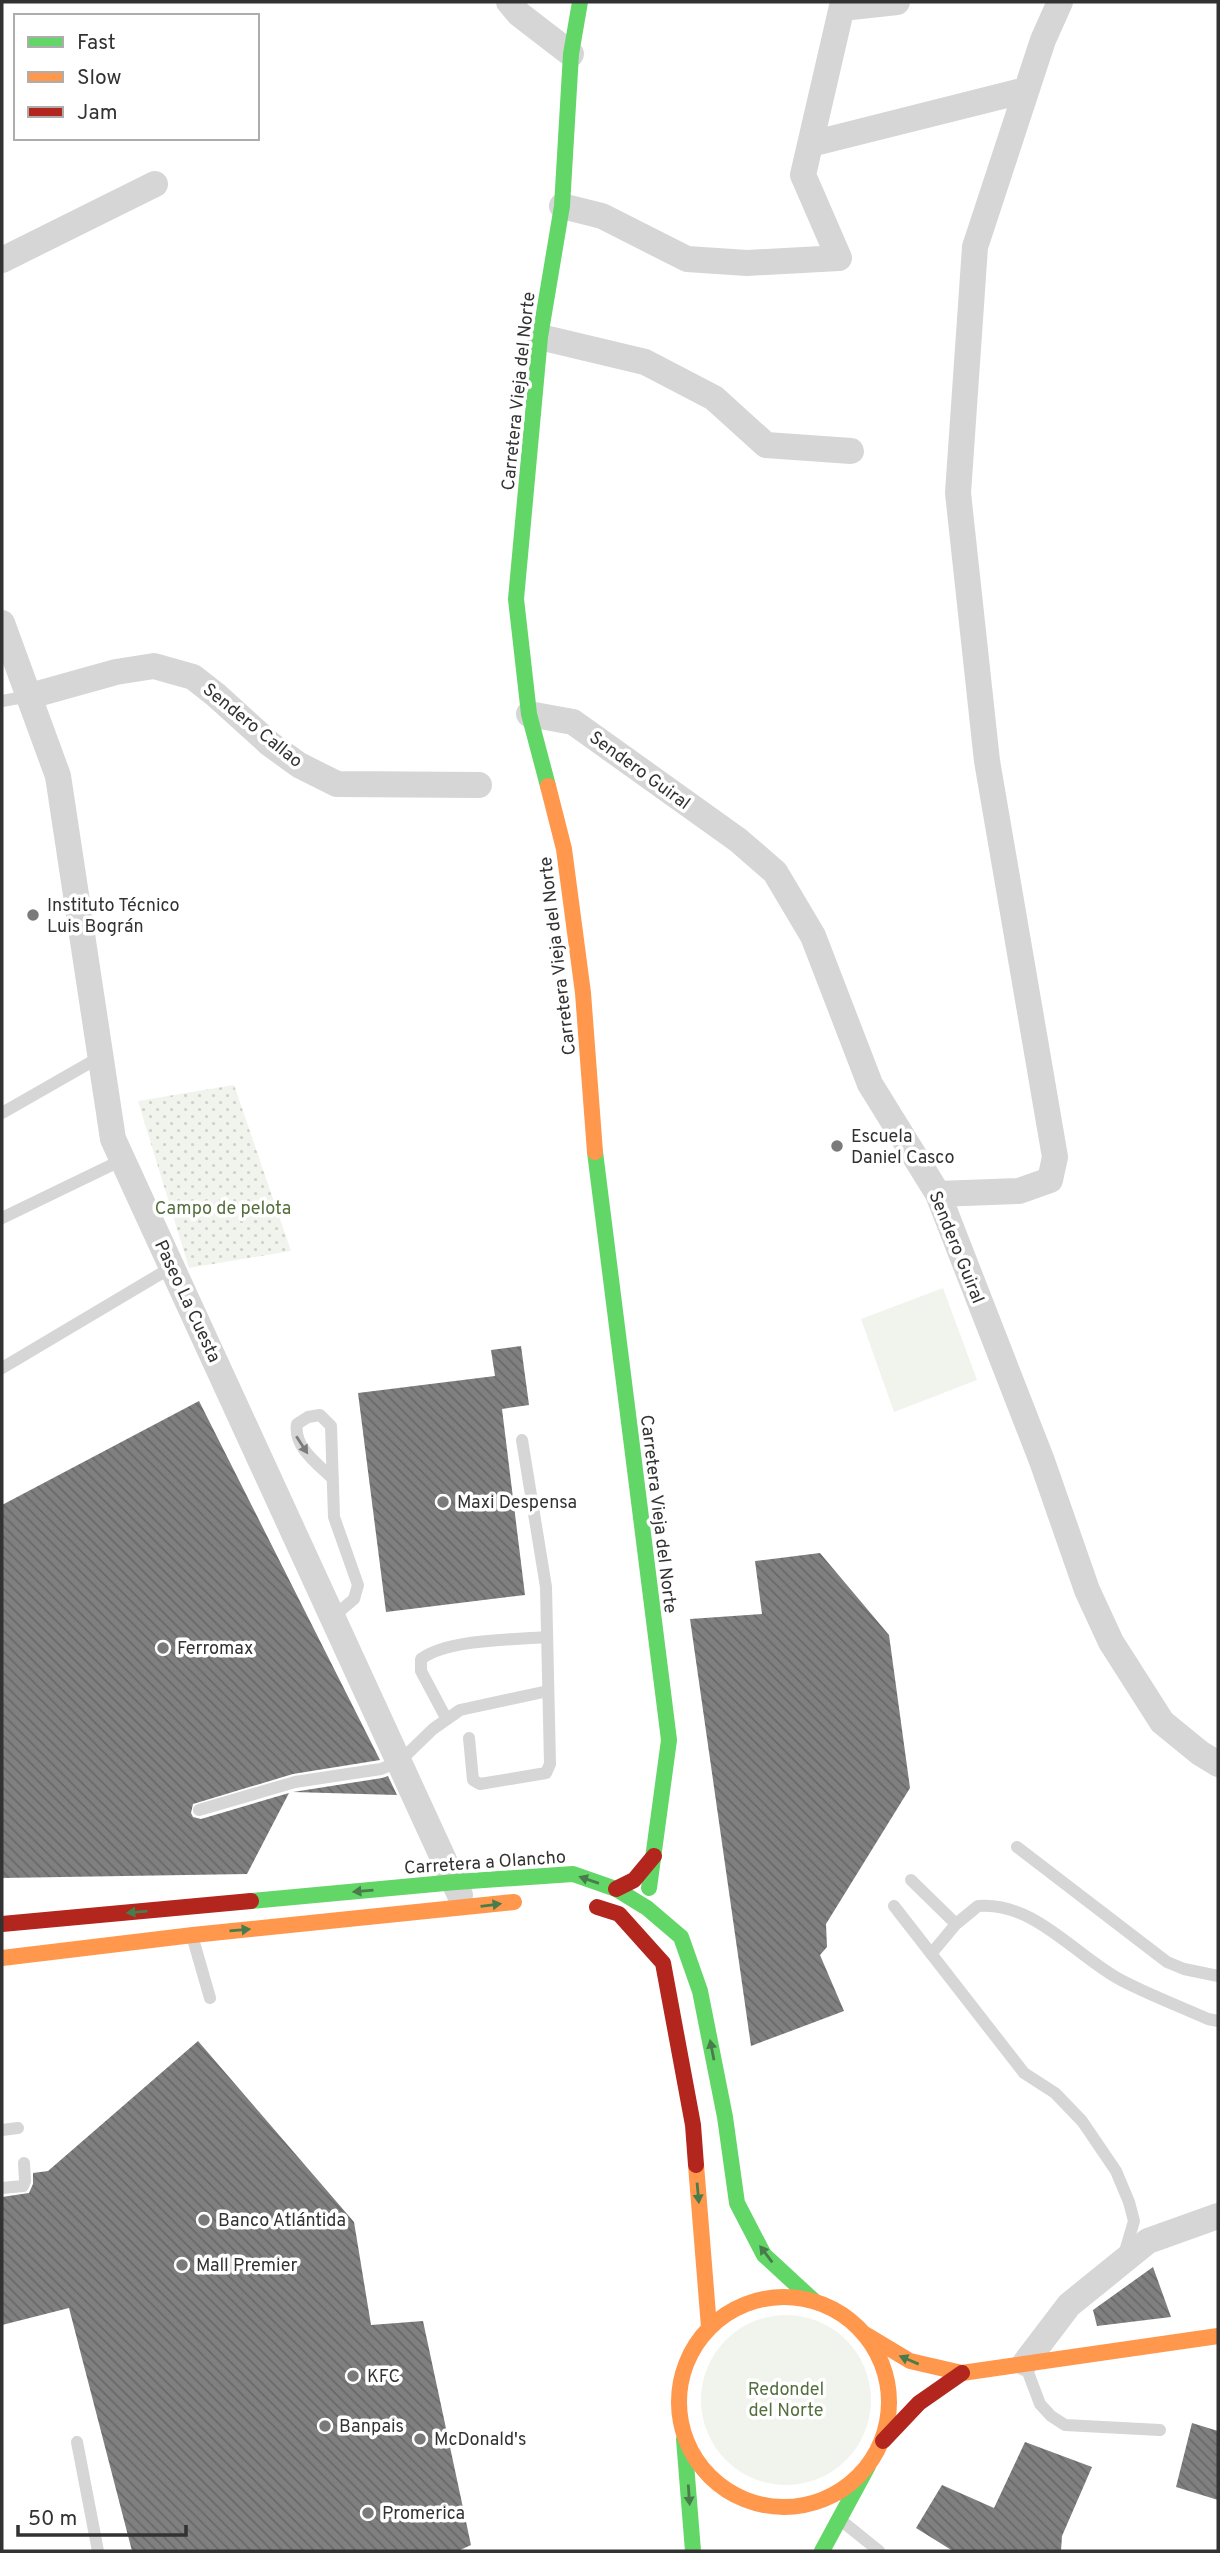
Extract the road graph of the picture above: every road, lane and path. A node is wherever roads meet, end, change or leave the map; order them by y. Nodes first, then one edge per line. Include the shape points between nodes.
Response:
1 (509, 2) edge
2 (580, 2) edge
3 (897, 2) edge
4 (1060, 2) edge
5 (842, 5) edge
6 (571, 54) junction
7 (1026, 89) junction
8 (811, 144) junction
9 (155, 184) dead end
10 (562, 206) junction
11 (2, 260) edge
12 (540, 337) junction
13 (851, 451) dead end
14 (2, 622) edge
15 (30, 696) junction
16 (2, 701) edge
17 (528, 714) junction
18 (478, 785) dead end
19 (100, 1057) junction
20 (2, 1113) edge
21 (122, 1160) junction
22 (938, 1194) junction
23 (2, 1218) edge
24 (172, 1267) junction
25 (2, 1368) edge
26 (522, 1440) dead end
27 (333, 1479) junction
28 (333, 1617) junction
29 (545, 1637) junction
30 (548, 1691) junction
31 (446, 1718) junction
32 (469, 1738) dead end
33 (400, 1761) junction
34 (1218, 1764) edge
35 (199, 1810) dead end
36 (1017, 1847) dead end
37 (653, 1856) junction
38 (911, 1880) dead end
39 (456, 1882) junction
40 (616, 1889) junction
41 (527, 1901) dead end
42 (586, 1903) dead end
43 (894, 1906) dead end
44 (465, 1908) junction
45 (647, 1908) junction
46 (2, 1924) edge
47 (956, 1924) junction
48 (193, 1935) junction
49 (931, 1954) junction
50 (2, 1958) edge
51 (1218, 1976) edge
52 (210, 1998) dead end
53 (1218, 2021) edge
54 (18, 2128) dead end
55 (2, 2130) edge
56 (24, 2163) dead end
57 (2, 2188) edge
58 (1218, 2216) edge
59 (1123, 2261) junction
60 (814, 2301) junction
61 (709, 2327) junction
62 (862, 2332) junction
63 (1218, 2336) edge
64 (1025, 2363) junction
65 (962, 2373) junction
66 (1160, 2430) dead end
67 (684, 2439) junction
68 (883, 2441) junction
69 (77, 2442) dead end
70 (868, 2466) junction
71 (840, 2519) junction
72 (98, 2551) edge
73 (693, 2551) edge
74 (822, 2551) edge
75 (879, 2551) edge

1 - 6 street
2 - 6 main road, Carretera Vieja del Norte
3 - 5 street
4 - 7 street
5 - 8 street
6 - 10 main road, Carretera Vieja del Norte
7 - 8 street
7 - 22 street via 975,247 958,493 987,761 1055,1157 1050,1180 1019,1191
8 - 10 street via 803,175 839,258 747,263 687,259 603,216
9 - 11 street
10 - 12 main road, Carretera Vieja del Norte
12 - 13 street via 645,362 714,398 766,445
12 - 17 main road, Carretera Vieja del Norte via 516,599
14 - 15 street, Paseo La Cuesta
15 - 16 lane
15 - 18 street, Sendero Callao via 154,666 193,677 279,751 337,784
15 - 19 street, Paseo La Cuesta via 58,776
17 - 22 street, Sendero Guiral via 573,722 775,872 813,936 870,1084
17 - 37 main road, Carretera Vieja del Norte via 564,849 583,993 598,1184 668,1740
19 - 20 lane
19 - 21 street, Paseo La Cuesta via 113,1139
21 - 23 lane
21 - 24 street, Paseo La Cuesta
22 - 34 street, Sendero Guiral via 1087,1590 1111,1642 1162,1722
24 - 25 lane
24 - 28 street, Paseo La Cuesta
26 - 29 lane via 546,1587
27 -> 27 lane via 331,1426 320,1415 308,1417 297,1424 295,1433 304,1450
27 - 28 lane via 334,1517 358,1585 354,1599
28 - 33 street, Paseo La Cuesta
29 - 30 lane
29 - 31 lane via 448,1646 421,1659 421,1671
30 - 31 lane via 460,1710
30 - 32 lane via 550,1764 546,1773 480,1784 472,1780
31 - 33 lane
33 - 35 lane via 381,1769 295,1782
33 - 39 street, Paseo La Cuesta
36 - 51 lane via 1167,1962
37 - 40 main road via 634,1880
37 - 45 main road, Carretera Vieja del Norte
38 - 47 lane
40 -> 39 main road, Carretera a Olancho via 573,1874
39 - 44 street, Paseo La Cuesta
39 -> 46 main road, Carretera a Olancho
40 - 45 main road, Carretera a Olancho
44 -> 41 main road
42 -> 61 main road via 619,1914 663,1963 693,2125
43 - 49 lane
48 -> 44 main road
60 -> 45 main road, Carretera a Olancho via 764,2255 737,2203 700,1991 681,1937
47 - 49 lane
47 - 53 lane via 978,1906 1018,1912 1119,1979
48 - 50 main road
48 - 52 lane
49 - 59 lane via 1024,2073 1055,2093 1082,2121 1116,2171 1134,2221
54 - 55 lane
56 - 57 lane via 23,2186
58 - 59 street via 1147,2241
59 - 64 street via 1069,2305
60 - 61 main road via 786,2296 758,2300 731,2310
60 - 62 main road via 840,2313
61 - 67 main road via 692,2350 679,2385
65 -> 62 main road via 926,2367 892,2353
62 - 68 main road via 879,2356 888,2384 889,2413
63 - 64 main road
64 - 65 main road
64 - 66 lane via 1040,2404 1065,2426
65 - 68 main road via 905,2414
67 - 70 main road via 701,2467 724,2489 753,2503 785,2508 817,2503 845,2489
67 -> 73 main road
68 - 70 main road
69 - 72 lane
70 - 71 main road
71 - 74 main road
71 - 75 lane

